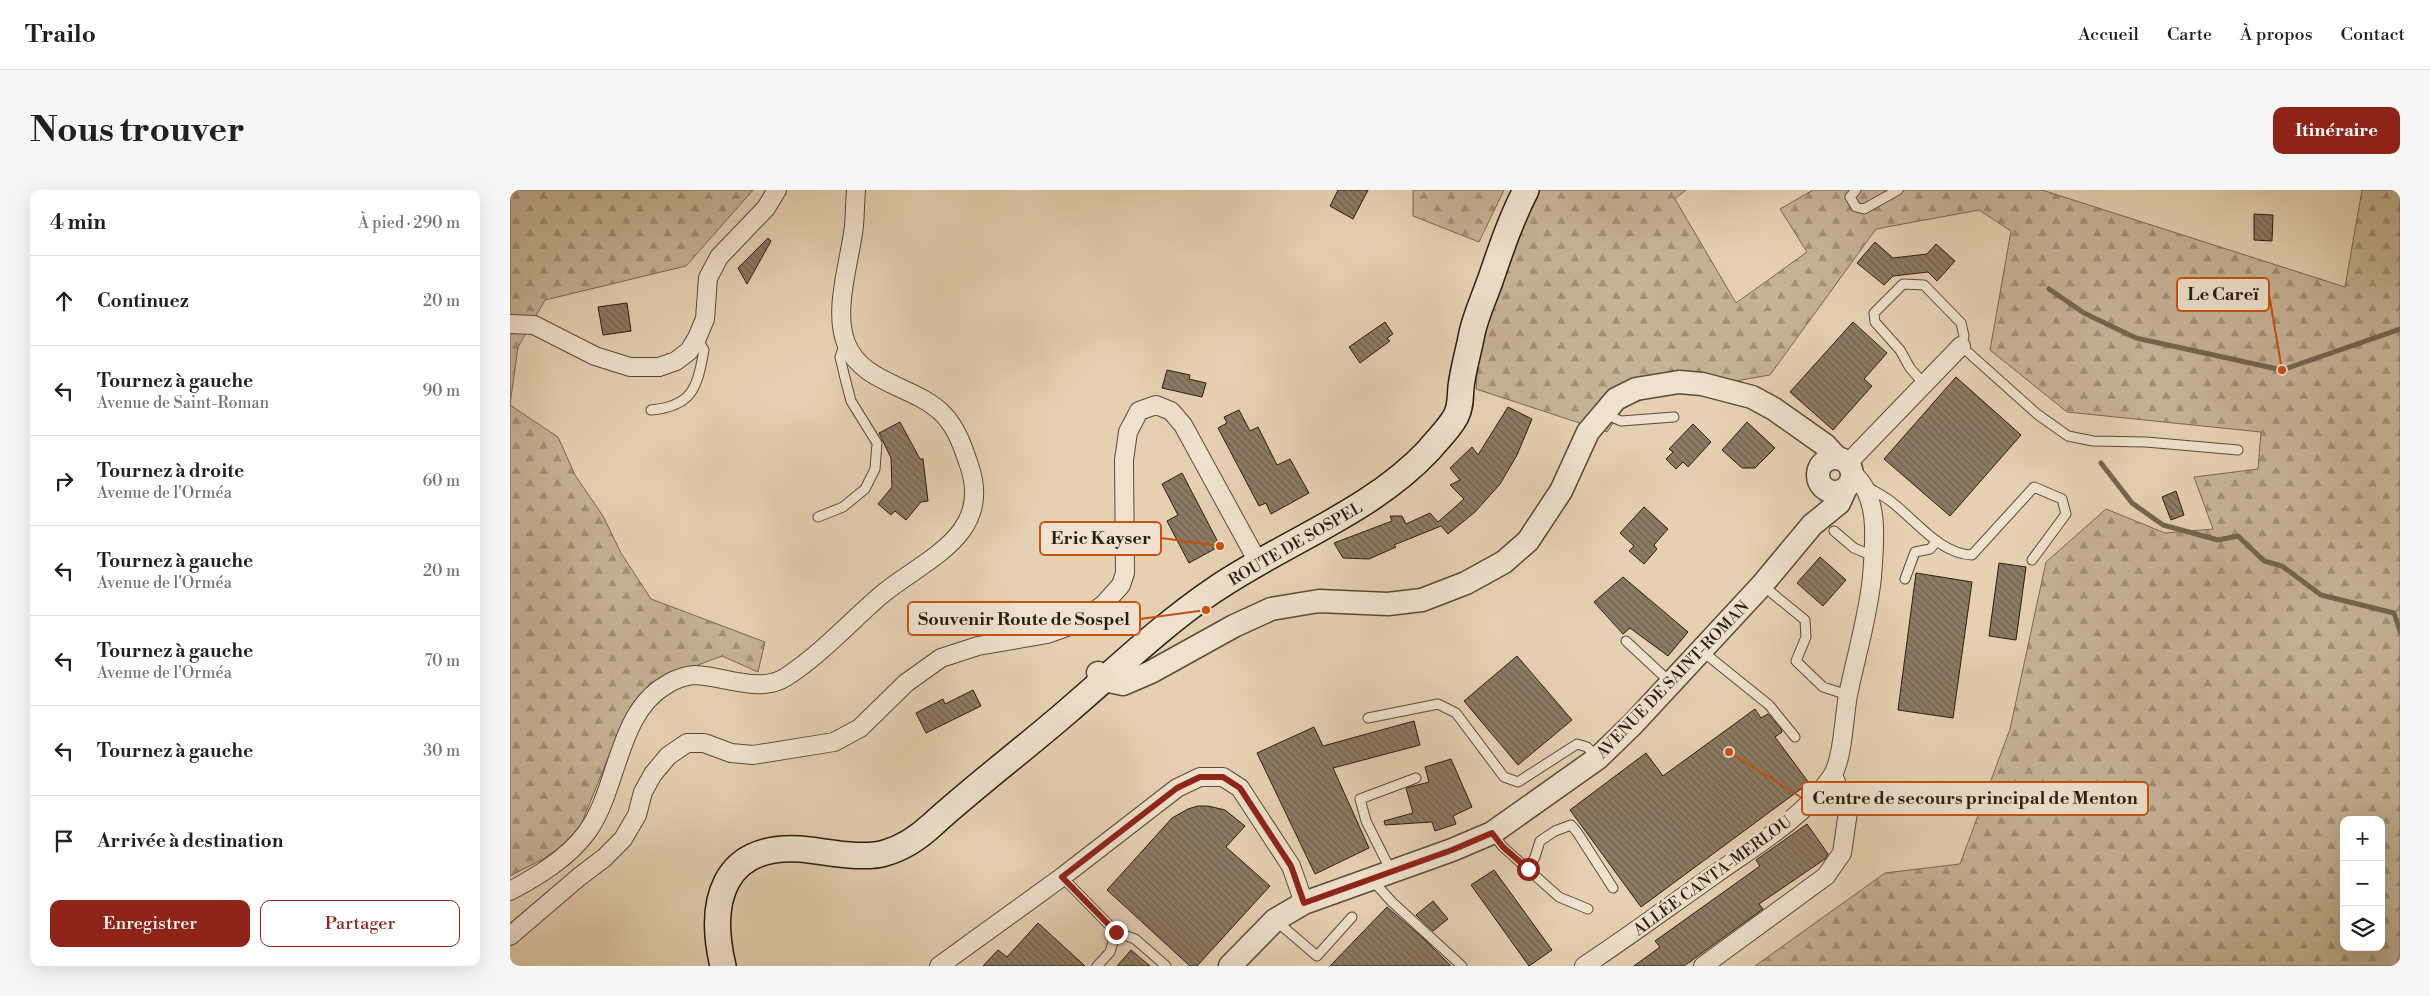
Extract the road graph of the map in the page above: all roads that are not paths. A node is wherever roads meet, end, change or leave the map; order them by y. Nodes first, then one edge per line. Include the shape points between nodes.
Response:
1 (777, 190) edge
2 (856, 190) edge
3 (1526, 190) edge
4 (1856, 190) edge
5 (1898, 190) edge
6 (510, 324) edge
7 (697, 338) junction
8 (846, 343) junction
9 (1961, 346) junction
10 (1924, 384) junction
11 (651, 410) dead end
12 (1603, 413) junction
13 (1674, 417) dead end
14 (2238, 450) dead end
15 (1841, 475) junction
16 (1890, 501) junction
17 (1872, 509) junction
18 (818, 517) dead end
19 (1834, 531) dead end
20 (1937, 541) junction
21 (1873, 556) junction
22 (1256, 558) junction
23 (2032, 560) dead end
24 (1905, 579) dead end
25 (1762, 585) junction
26 (1626, 641) dead end
27 (1701, 650) junction
28 (1101, 676) junction
29 (1671, 683) junction
30 (1848, 695) junction
31 (1368, 718) dead end
32 (1795, 737) dead end
33 (1598, 758) junction
34 (1833, 775) junction
35 (1416, 778) dead end
36 (1492, 833) junction
37 (1528, 869) junction
38 (1381, 875) junction
39 (1062, 877) junction
40 (1613, 888) dead end
41 (510, 891) edge
42 (1304, 903) junction
43 (1588, 909) dead end
44 (1352, 917) dead end
45 (1275, 920) junction
46 (1116, 932) junction
47 (510, 936) edge
48 (723, 966) edge
49 (939, 966) edge
50 (1097, 966) edge
51 (1166, 966) edge
52 (1230, 966) edge
53 (1462, 966) edge
54 (1584, 966) edge
55 (1703, 966) edge

1 - 7 street via 766,208 719,257 708,278 705,319
2 - 8 street via 840,314
3 - 22 main road, ROUTE DE SOSPEL via 1511,219 1474,328 1461,388 1462,400 1444,433 1415,464 1368,500
4 - 5 lane via 1850,198 1856,207 1864,209
6 - 7 street via 534,325 595,356 630,367 659,367 676,361 689,351
7 - 11 lane via 704,350 699,376 692,390 682,403
8 - 18 lane via 840,357 851,401 877,442 875,469 865,489 843,507
8 - 41 street via 854,358 874,375 924,400 944,415 960,440 975,481 974,507 958,536 882,594 805,664 783,679 758,684 693,674 666,685 634,720 604,801 587,832 563,858
9 - 10 street
9 - 10 lane via 1964,336 1961,323 1924,285 1902,284 1874,313 1874,322 1900,350
9 - 14 lane via 2037,414 2068,436 2093,441
10 - 15 street
12 - 13 lane via 1621,421
12 - 15 street via 1616,399 1636,389 1679,382 1702,384 1752,397 1797,428
12 - 28 street via 1588,432 1561,491 1528,541 1504,562 1466,583 1422,600 1388,604 1319,601 1271,609 1122,684
15 - 16 lane
15 - 17 street
15 - 25 street, AVENUE DE SAINT-ROMAN via 1812,525
16 - 17 lane
16 - 20 lane
17 - 21 street, ALLÉE CANTA-MERLOU
19 - 21 lane via 1854,548
20 - 23 lane via 1959,554 1972,555 2034,487 2062,499 2066,514
20 - 24 lane via 1930,549 1915,552
21 - 30 street, ALLÉE CANTA-MERLOU via 1870,593
22 - 28 main road, ROUTE DE SOSPEL
22 - 47 street via 1183,425 1171,411 1156,405 1139,411 1128,432 1124,460 1125,572 1121,585 1104,604 1078,623 1047,634 978,646 942,658 906,683 860,728 834,742 753,755 687,743 668,756 653,774 643,792 637,815 623,839
25 - 27 street, AVENUE DE SAINT-ROMAN
25 - 30 lane via 1805,620 1806,638 1796,661 1823,687
26 - 29 lane
27 - 29 street, AVENUE DE SAINT-ROMAN
27 - 32 lane via 1769,705
28 - 48 main road, ROUTE DE SOSPEL via 917,838 884,854 781,849 753,857 742,864 732,872 720,898 716,931
29 - 33 street, AVENUE DE SAINT-ROMAN
30 - 34 street, ALLÉE CANTA-MERLOU via 1842,742
31 - 33 lane via 1438,704 1456,712 1504,777 1518,782 1577,744 1587,747
33 - 36 street, AVENUE DE SAINT-ROMAN
34 - 54 street, ALLÉE CANTA-MERLOU via 1786,823
34 - 55 street via 1848,812 1842,853 1826,876
35 - 38 lane via 1360,799
36 - 37 lane
36 - 38 street, AVENUE DE SAINT-ROMAN
37 - 40 lane via 1540,842 1570,825
37 - 43 lane via 1560,897
38 - 42 street, AVENUE DE SAINT-ROMAN
38 - 53 lane via 1392,902
39 - 42 street via 1177,788 1200,777 1223,777 1240,788 1291,866
39 - 46 lane
39 - 49 street
42 - 45 street, AVENUE DE SAINT-ROMAN
44 - 45 lane via 1317,956
45 - 52 street, AVENUE DE SAINT-ROMAN
46 - 50 lane via 1110,952
46 - 51 lane via 1135,939

